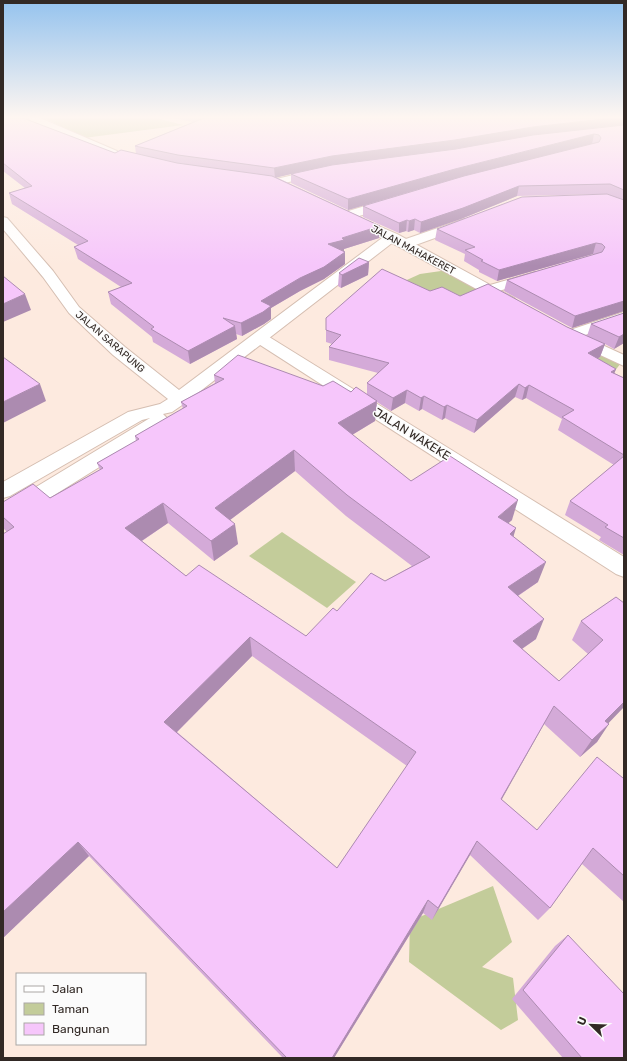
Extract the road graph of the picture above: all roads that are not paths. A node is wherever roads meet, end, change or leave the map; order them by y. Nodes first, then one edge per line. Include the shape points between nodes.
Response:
1 (332, 170) edge
2 (264, 180) edge
3 (276, 182) junction
4 (290, 189) edge
5 (401, 199) edge
6 (474, 220) edge
7 (3, 222) edge
8 (398, 241) junction
9 (548, 272) edge
10 (488, 290) junction
11 (524, 310) edge
12 (624, 317) edge
13 (260, 338) junction
14 (624, 361) edge
15 (173, 404) junction
16 (3, 491) edge
17 (3, 516) edge
18 (624, 568) edge

1 - 3 street
2 - 3 street
3 - 4 street
5 - 8 street, JALAN MAHAKERET via 343,214
6 - 8 street
7 - 15 street, JALAN SARAPUNG via 48,274 74,310
8 - 10 street, JALAN MAHAKERET
8 - 13 street
9 - 10 street
10 - 11 street, JALAN MAHAKERET
12 - 14 street via 564,331
13 - 15 street
13 - 18 street, JALAN WAKEKE
15 - 16 street via 135,416
15 - 17 street via 155,424

